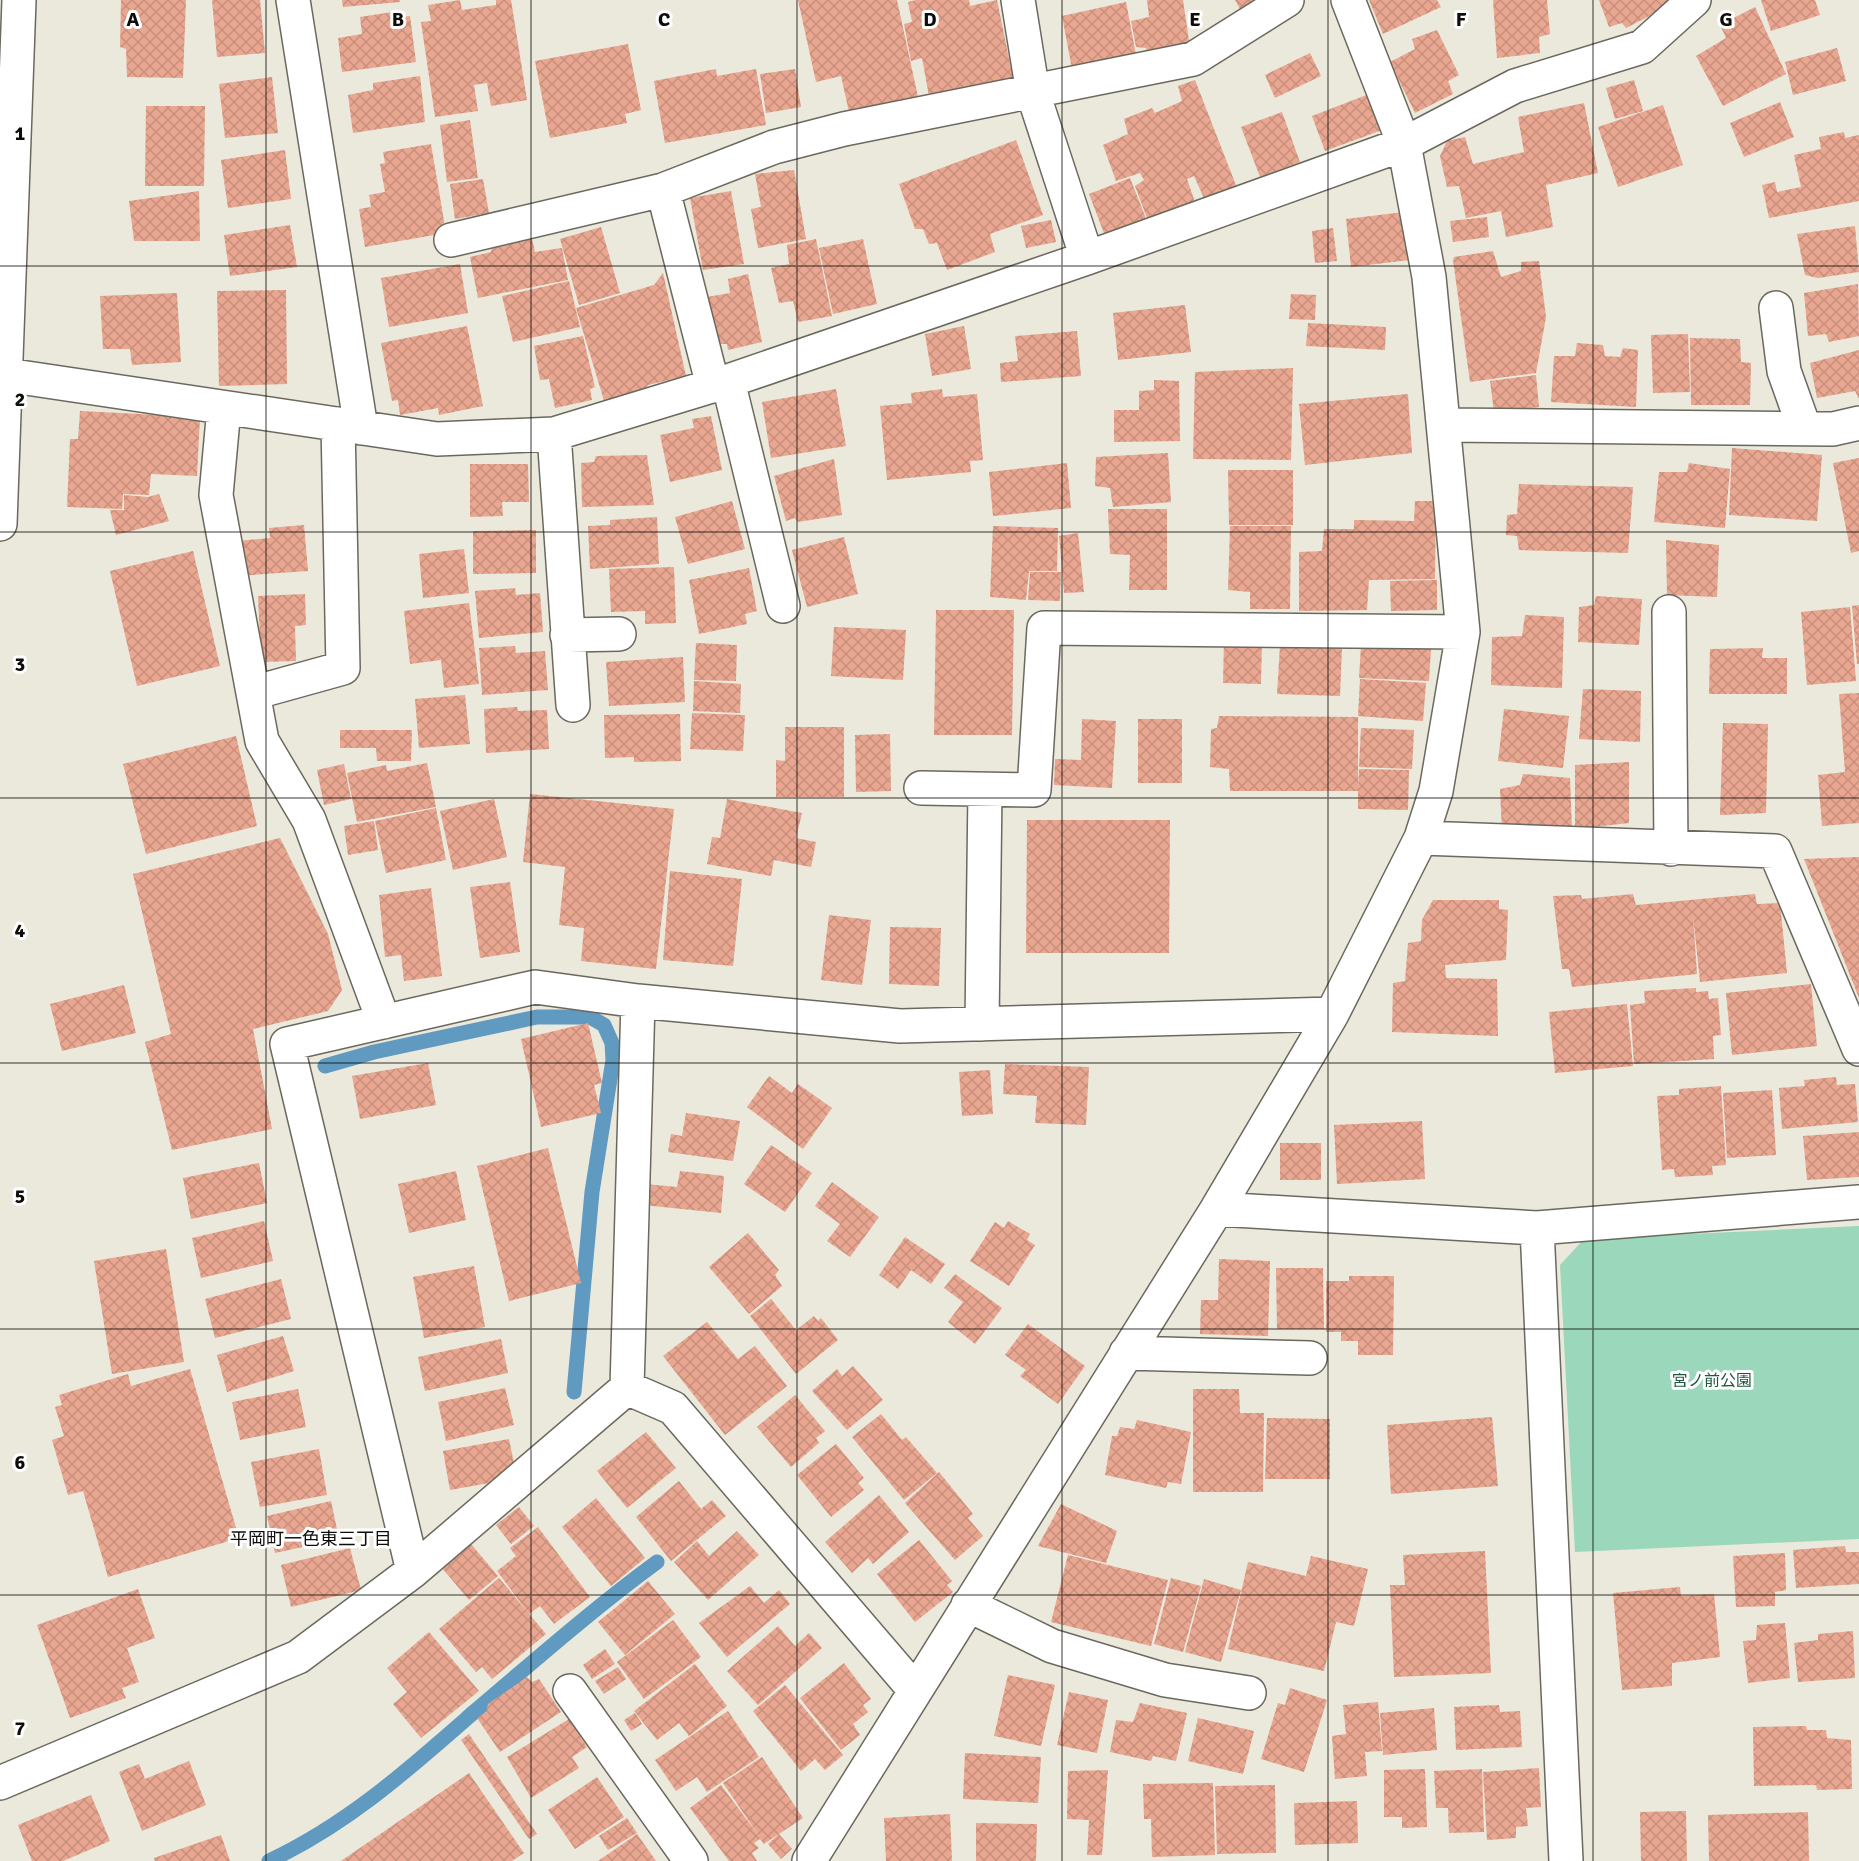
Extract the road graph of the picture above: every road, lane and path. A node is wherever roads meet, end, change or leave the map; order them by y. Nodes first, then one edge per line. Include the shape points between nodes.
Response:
1 (19, 0) edge
2 (293, 0) edge
3 (1018, 0) edge
4 (1287, 0) edge
5 (1348, 0) edge
6 (1694, 0) edge
7 (1033, 93) junction
8 (1404, 144) junction
9 (663, 189) junction
10 (451, 240) dead end
11 (1087, 258) junction
12 (1776, 308) dead end
13 (3, 374) edge
14 (720, 383) junction
15 (224, 408) junction
16 (1859, 423) edge
17 (1444, 425) junction
18 (350, 426) junction
19 (1804, 427) junction
20 (554, 434) junction
21 (0, 524) edge
22 (783, 606) dead end
23 (1668, 612) dead end
24 (1463, 632) junction
25 (619, 634) dead end
26 (567, 635) junction
27 (253, 693) junction
28 (573, 705) dead end
29 (921, 788) dead end
30 (985, 790) junction
31 (1421, 838) junction
32 (1671, 849) junction
33 (638, 1002) junction
34 (1332, 1014) junction
35 (384, 1022) junction
36 (982, 1024) junction
37 (1859, 1049) edge
38 (1859, 1202) edge
39 (1217, 1209) junction
40 (1538, 1228) junction
41 (1126, 1353) junction
42 (1310, 1359) dead end
43 (627, 1388) junction
44 (413, 1570) junction
45 (968, 1605) junction
46 (914, 1689) junction
47 (570, 1691) dead end
48 (1249, 1693) dead end
49 (0, 1783) edge
50 (691, 1861) edge
51 (810, 1861) edge
52 (1566, 1861) edge

1 - 13 street
2 - 18 street
3 - 7 street
4 - 7 street via 1192,59
5 - 8 street
6 - 8 street via 1642,47 1515,86
7 - 9 street via 843,129 774,147
7 - 11 street
8 - 11 street
8 - 17 street via 1429,276
9 - 10 street
9 - 14 street
11 - 14 street
12 - 19 street via 1784,371
13 - 15 street
13 - 21 street
14 - 20 street
14 - 22 street
15 - 18 street
15 - 27 street via 216,495
16 - 19 street via 1833,429
17 - 19 street
17 - 24 street
18 - 20 street via 437,439
18 - 27 street via 343,668
20 - 26 street
23 - 32 street
24 - 30 street via 1044,628 1034,790
24 - 31 street via 1436,791
25 - 26 street
26 - 28 street
27 - 35 street via 262,741 309,820
29 - 30 street
30 - 36 street
31 - 32 street
31 - 34 street
32 - 37 street via 1775,851
33 - 35 street via 535,987
33 - 36 street via 900,1026
33 - 43 street
34 - 36 street
34 - 39 street
35 - 44 street via 287,1044
38 - 40 street
39 - 40 street
39 - 41 street
40 - 52 street
41 - 42 street
41 - 45 street
43 - 44 street
43 - 46 street via 673,1408
44 - 49 street via 298,1657
45 - 46 street
45 - 48 street via 1052,1646 1165,1680
46 - 51 street
47 - 50 street

